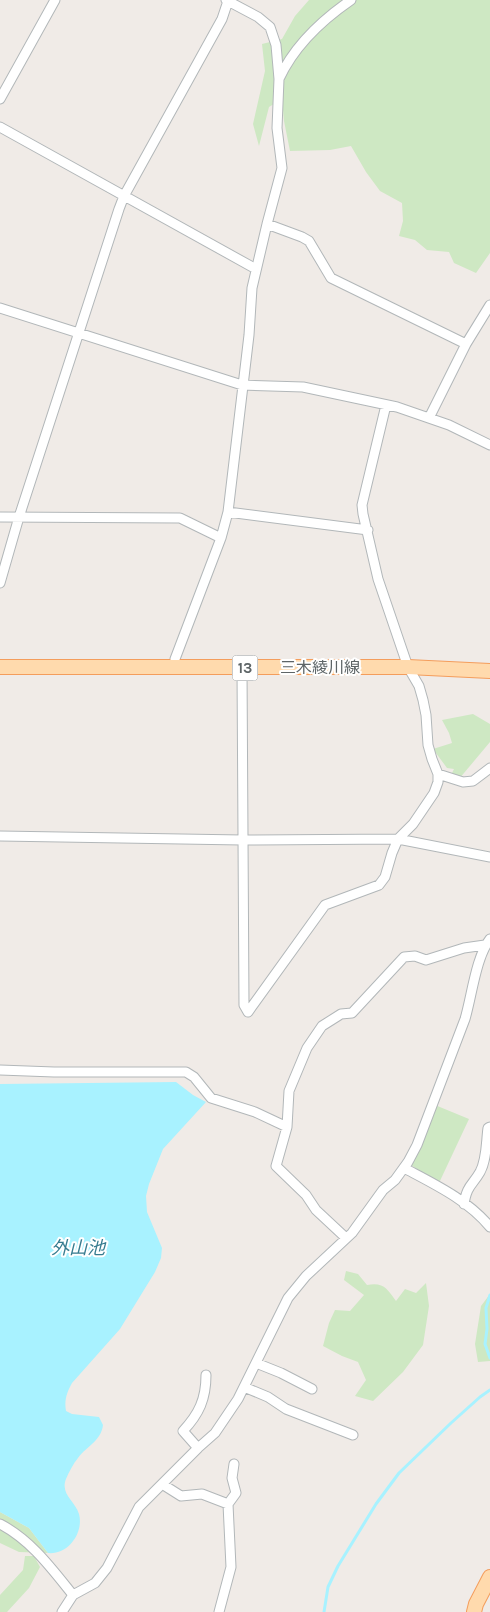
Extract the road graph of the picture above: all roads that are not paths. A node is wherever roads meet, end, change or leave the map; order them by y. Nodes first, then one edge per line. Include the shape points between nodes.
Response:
1 (55, 0) edge
2 (227, 0) edge
3 (351, 0) edge
4 (279, 80) junction
5 (0, 99) edge
6 (0, 127) edge
7 (124, 196) junction
8 (267, 224) junction
9 (256, 269) junction
10 (490, 306) edge
11 (0, 308) edge
12 (78, 333) junction
13 (466, 344) junction
14 (242, 385) junction
15 (386, 405) junction
16 (430, 418) junction
17 (490, 445) edge
18 (228, 512) junction
19 (0, 517) edge
20 (19, 517) junction
21 (368, 530) junction
22 (222, 538) junction
23 (0, 583) edge
24 (175, 666) junction
25 (0, 667) edge
26 (408, 667) junction
27 (242, 668) junction
28 (490, 670) edge
29 (490, 768) edge
30 (438, 774) junction
31 (0, 836) edge
32 (398, 839) junction
33 (242, 840) junction
34 (490, 857) edge
35 (488, 942) edge
36 (0, 1070) edge
37 (287, 1127) junction
38 (490, 1127) edge
39 (404, 1168) junction
40 (464, 1204) junction
41 (490, 1227) edge
42 (346, 1238) junction
43 (256, 1362) junction
44 (206, 1375) dead end
45 (244, 1386) junction
46 (312, 1389) dead end
47 (353, 1435) dead end
48 (198, 1448) junction
49 (234, 1464) dead end
50 (162, 1484) junction
51 (228, 1504) junction
52 (0, 1524) edge
53 (490, 1577) edge
54 (73, 1595) junction
55 (62, 1612) edge
56 (219, 1612) edge
57 (474, 1612) edge

1 - 5 street
2 - 4 street via 258,16 270,28 276,45
2 - 7 street via 222,18
3 - 4 street via 304,40 286,64
4 - 8 street via 277,128 282,168
6 - 7 street
7 - 9 street
7 - 12 street
8 - 9 street
8 - 13 street via 309,241 331,278
9 - 14 street
10 - 13 street
11 - 12 street
12 - 14 street
12 - 20 street
13 - 16 street
14 - 15 street via 304,387
14 - 18 street
15 - 16 street
15 - 21 street via 362,505
16 - 17 street
18 - 21 street
18 - 22 street
19 - 20 street
20 - 22 street via 180,518
20 - 23 street
21 - 26 street via 378,580
22 - 24 street
24 - 25 main road, 三木綾川線 / 13
24 - 27 main road, 三木綾川線 / 13
26 - 27 main road, 三木綾川線 / 13
26 - 28 main road, 三木綾川線 / 13
26 - 30 street via 422,700 428,745
27 - 33 street
29 - 30 street via 473,781 463,782
30 - 32 street via 434,793 413,824
31 - 33 street
32 - 33 street
32 - 33 street via 379,885 325,905 248,1012 244,1005
32 - 34 street
35 - 37 street via 426,960 404,956 352,1013 341,1014 322,1026 307,1048 289,1091
35 - 39 street via 478,962 465,1018 417,1145
36 - 37 street via 186,1072 211,1098 255,1112
37 - 42 street via 276,1166
38 - 40 street via 480,1171 466,1190
39 - 40 street
39 - 42 street
40 - 41 street via 480,1214
42 - 43 street via 288,1298
43 - 45 street
43 - 46 street
44 - 48 street via 204,1396 197,1414 183,1432
45 - 47 street via 286,1409
45 - 48 street via 215,1433
48 - 50 street
49 - 51 street via 232,1478 236,1493
50 - 51 street via 181,1496 202,1494
50 - 54 street via 139,1507 96,1583
51 - 56 street via 231,1567
52 - 54 street via 26,1541
53 - 57 main road
54 - 55 street

